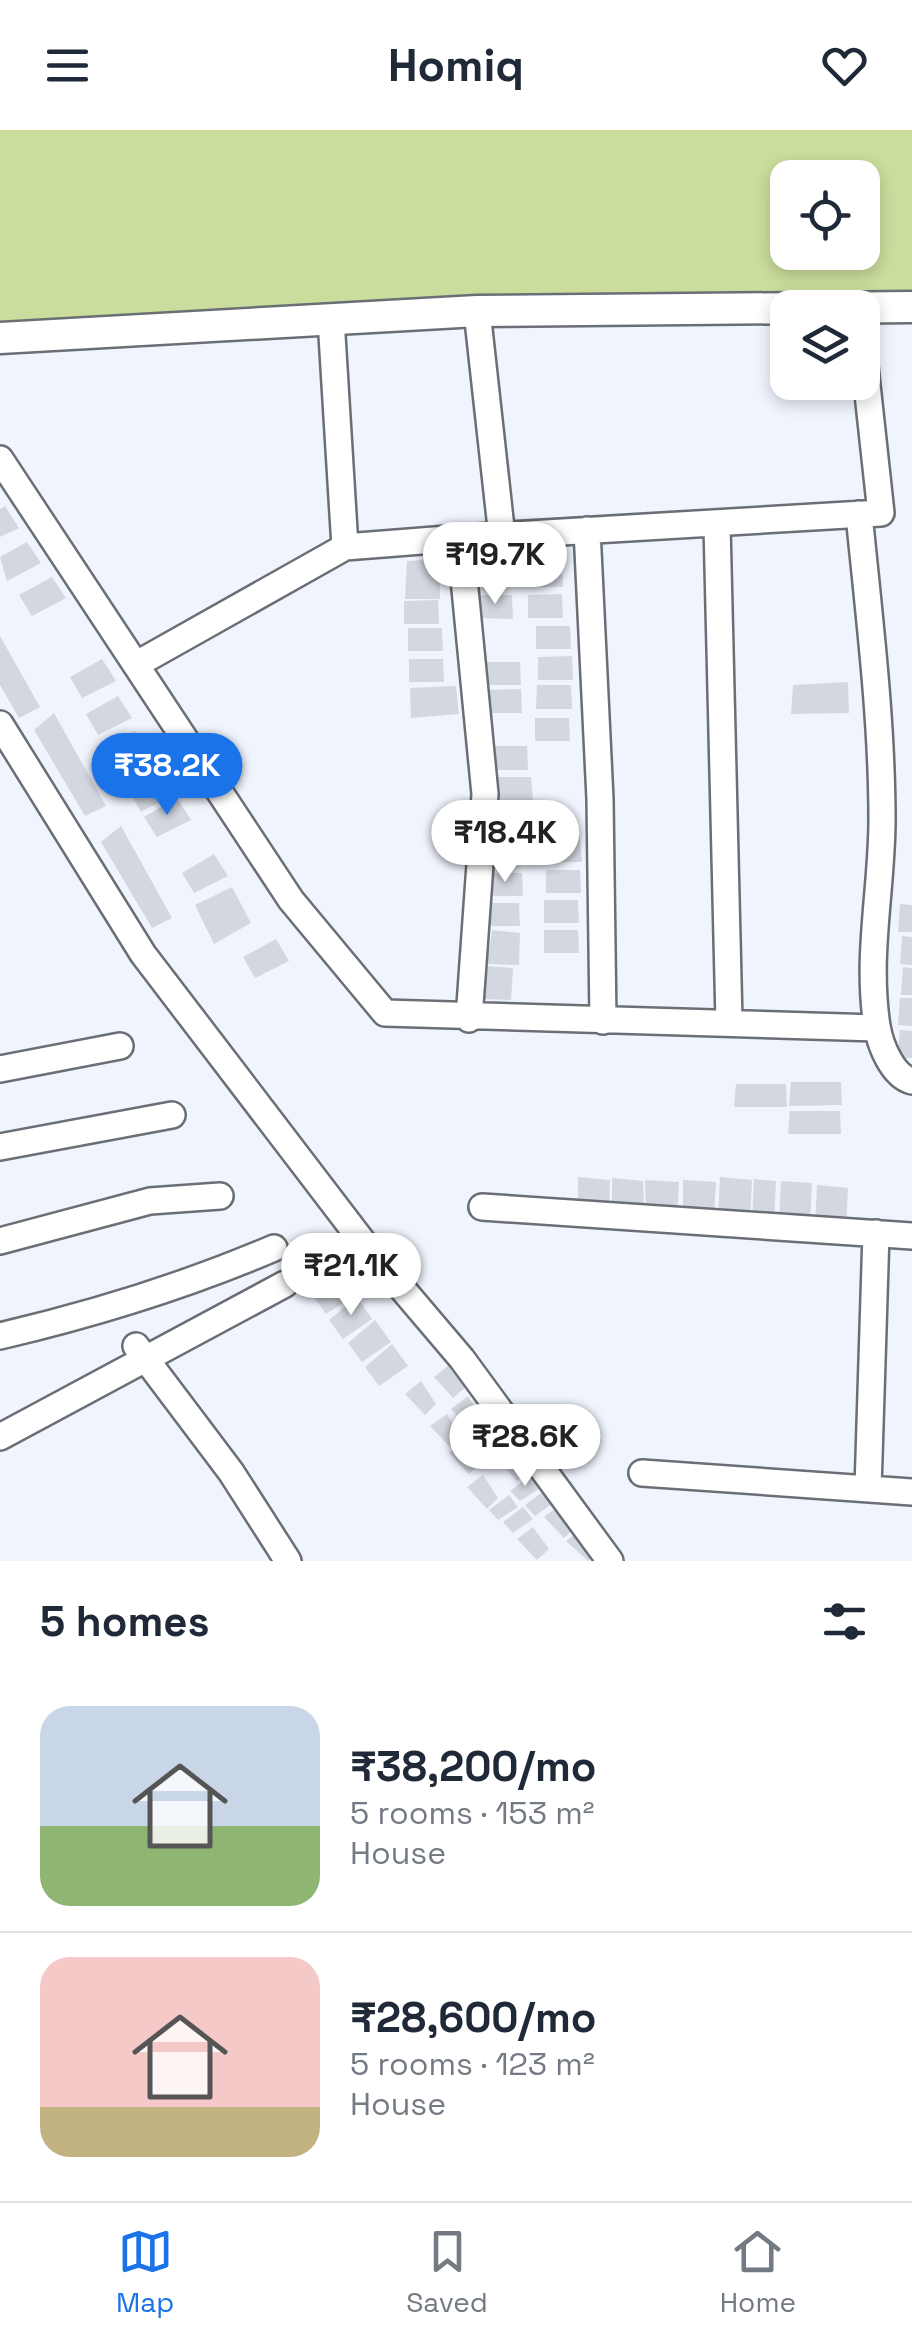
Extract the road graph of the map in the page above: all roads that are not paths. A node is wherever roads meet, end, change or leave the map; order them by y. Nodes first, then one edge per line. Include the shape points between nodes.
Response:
1 (880, 307) edge
2 (912, 307) edge
3 (770, 308) edge
4 (477, 311) junction
5 (331, 319) junction
6 (0, 338) edge
7 (869, 400) edge
8 (0, 459) edge
9 (859, 514) junction
10 (717, 525) junction
11 (588, 530) junction
12 (502, 537) junction
13 (460, 538) junction
14 (346, 548) junction
15 (138, 664) junction
16 (0, 724) edge
17 (470, 1018) junction
18 (602, 1021) junction
19 (729, 1021) junction
20 (877, 1028) junction
21 (120, 1046) dead end
22 (0, 1069) edge
23 (912, 1080) edge
24 (172, 1115) dead end
25 (0, 1147) edge
26 (220, 1196) dead end
27 (482, 1208) dead end
28 (876, 1233) junction
29 (912, 1236) edge
30 (0, 1242) edge
31 (274, 1248) dead end
32 (285, 1284) dead end
33 (0, 1336) edge
34 (141, 1352) junction
35 (0, 1437) edge
36 (642, 1473) dead end
37 (868, 1489) junction
38 (912, 1492) edge
39 (288, 1561) edge
40 (610, 1561) edge

1 - 2 street
3 - 4 street
4 - 5 street
4 - 12 street
5 - 6 street
5 - 14 street
7 - 9 street via 882,513
8 - 15 street
9 - 10 street
9 - 20 street via 882,822 872,940
10 - 11 street
10 - 19 street
11 - 12 street
11 - 18 street
12 - 13 street
13 - 14 street
13 - 17 street via 484,794
14 - 15 street
15 - 17 street via 291,900 385,1013
16 - 40 street via 143,954 342,1215 462,1359
17 - 18 street
18 - 19 street
19 - 20 street
20 - 23 street via 890,1062
21 - 22 street
24 - 25 street
26 - 30 street via 150,1202
27 - 28 street
28 - 29 street
28 - 37 street
31 - 33 street via 99,1311
32 - 34 street
34 - 35 street
34 - 39 street
36 - 37 street
37 - 38 street

